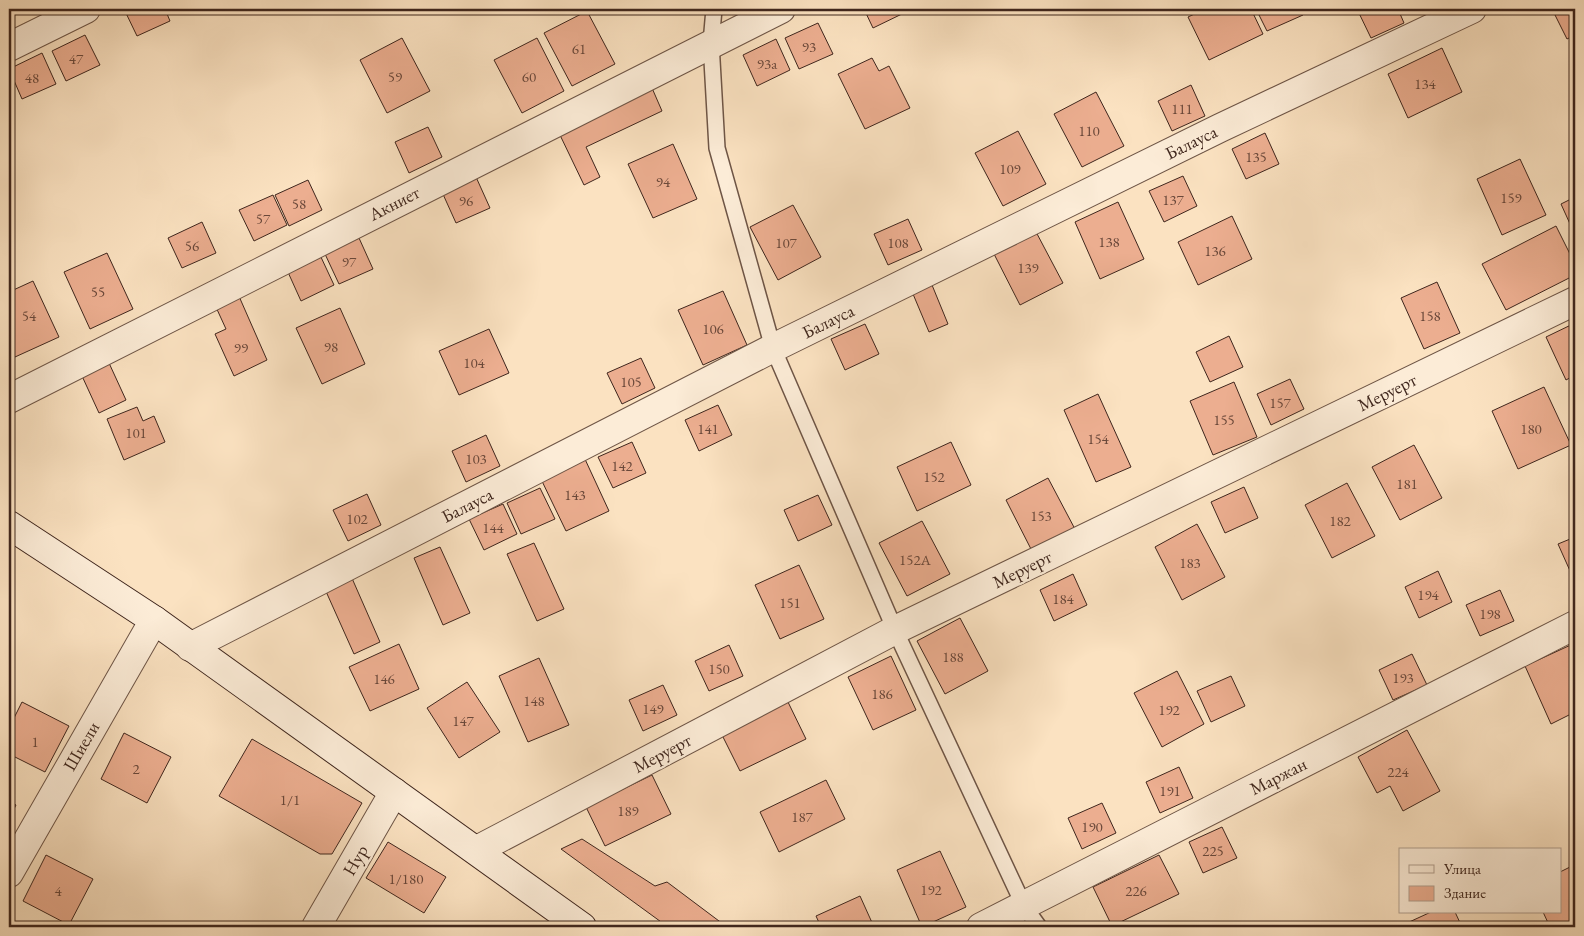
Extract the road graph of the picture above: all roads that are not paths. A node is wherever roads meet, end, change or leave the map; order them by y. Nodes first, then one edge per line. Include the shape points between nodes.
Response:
1 (86, 9) edge
2 (714, 9) edge
3 (781, 9) edge
4 (1472, 9) edge
5 (711, 43) junction
6 (9, 47) edge
7 (1575, 301) edge
8 (773, 348) junction
9 (9, 399) edge
10 (9, 526) edge
11 (154, 620) junction
12 (1575, 625) edge
13 (895, 630) junction
14 (190, 648) junction
15 (394, 792) junction
16 (477, 850) junction
17 (9, 873) edge
18 (1032, 916) edge
19 (316, 927) edge
20 (582, 927) edge
21 (981, 927) edge

1 - 6 street
2 - 5 lane
3 - 5 street, Акниет
4 - 8 street, Балауса via 1220,128
5 - 8 lane via 718,148
5 - 9 street, Акниет
7 - 13 street, Меруерт
8 - 13 lane
8 - 14 street, Балауса
10 - 11 street
11 - 14 street
11 - 17 street, Шиели
12 - 18 street, Маржан
13 - 16 street, Меруерт
13 - 18 lane
14 - 15 street
15 - 16 street
15 - 19 street, Нур
16 - 20 street
18 - 21 street, Маржан

